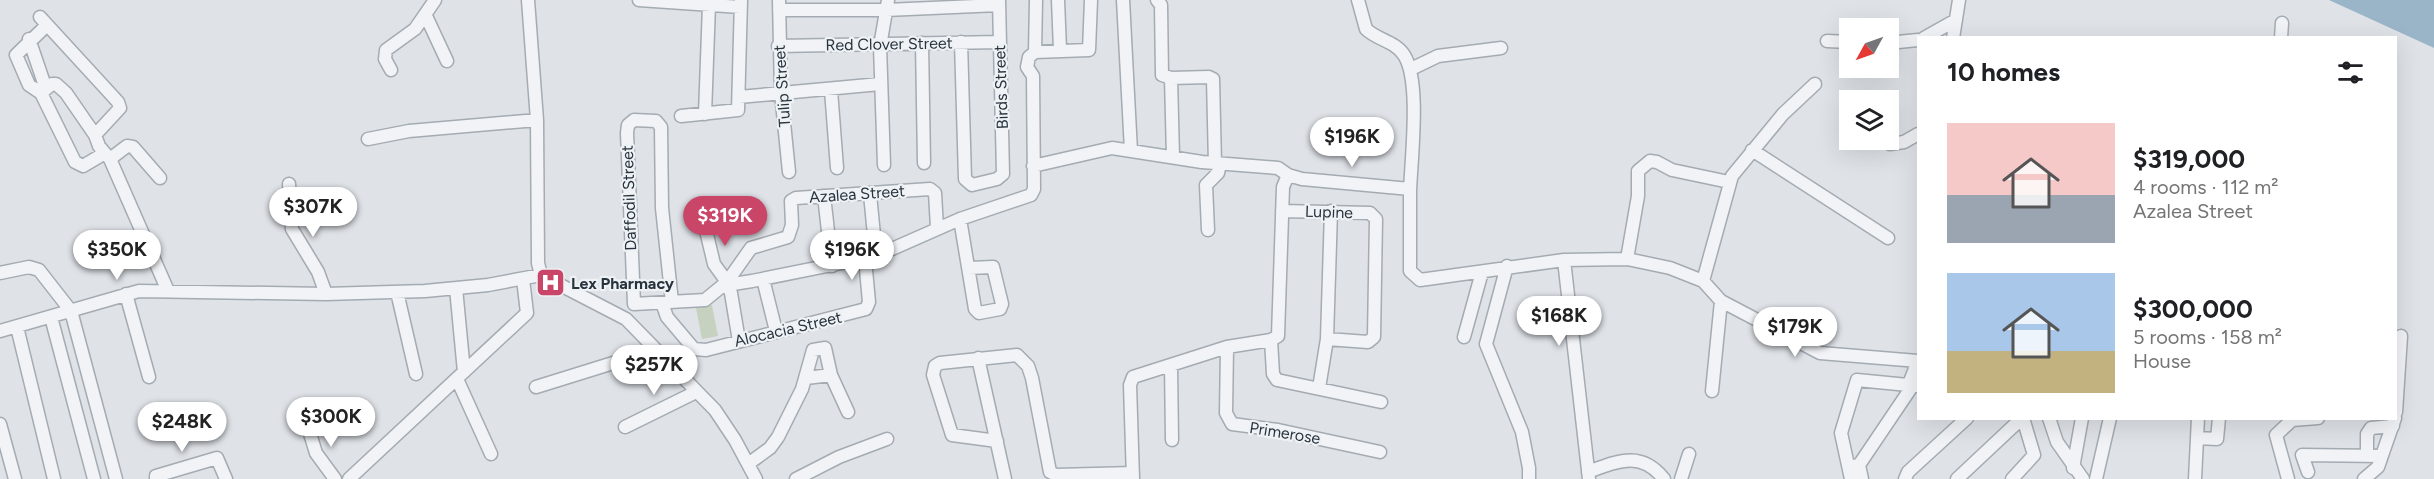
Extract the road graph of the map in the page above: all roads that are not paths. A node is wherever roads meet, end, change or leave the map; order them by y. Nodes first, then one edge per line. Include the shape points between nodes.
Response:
1 (435, 0) edge
2 (528, 0) edge
3 (639, 0) edge
4 (1036, 0) edge
5 (1058, 0) edge
6 (1090, 0) edge
7 (1123, 0) edge
8 (1157, 0) edge
9 (1358, 0) edge
10 (1959, 0) edge
11 (999, 2) edge
12 (741, 4) edge
13 (709, 5) junction
14 (779, 5) edge
15 (887, 5) edge
16 (426, 16) junction
17 (1956, 20) junction
18 (2282, 23) dead end
19 (1928, 36) edge
20 (1953, 36) edge
21 (2281, 36) edge
22 (30, 39) junction
23 (1917, 40) edge
24 (1827, 41) dead end
25 (961, 42) junction
26 (1000, 42) junction
27 (1839, 42) edge
28 (1899, 42) edge
29 (922, 43) junction
30 (778, 46) junction
31 (880, 46) junction
32 (1501, 48) dead end
33 (1060, 50) junction
34 (1035, 52) junction
35 (447, 61) dead end
36 (1411, 69) junction
37 (391, 70) dead end
38 (1171, 78) junction
39 (880, 84) junction
40 (1815, 84) dead end
41 (43, 90) junction
42 (831, 90) junction
43 (781, 93) junction
44 (739, 97) junction
45 (705, 114) junction
46 (681, 116) dead end
47 (537, 120) junction
48 (96, 135) junction
49 (1917, 135) edge
50 (368, 139) dead end
51 (1899, 143) edge
52 (1752, 150) junction
53 (1131, 152) junction
54 (108, 156) junction
55 (1173, 157) junction
56 (924, 163) dead end
57 (1217, 164) junction
58 (884, 165) dead end
59 (1033, 166) junction
60 (837, 168) dead end
61 (789, 172) dead end
62 (1288, 175) junction
63 (160, 178) dead end
64 (1729, 182) junction
65 (289, 184) dead end
66 (1410, 189) junction
67 (870, 194) junction
68 (824, 196) junction
69 (1282, 211) junction
70 (1331, 212) junction
71 (960, 219) junction
72 (704, 222) dead end
73 (937, 228) junction
74 (1208, 230) dead end
75 (1888, 238) dead end
76 (871, 257) junction
77 (1627, 259) junction
78 (1564, 260) junction
79 (832, 266) junction
80 (1507, 266) junction
81 (969, 268) dead end
82 (1482, 272) junction
83 (0, 273) edge
84 (541, 275) junction
85 (523, 279) junction
86 (764, 279) junction
87 (1703, 281) junction
88 (726, 282) junction
89 (456, 288) junction
90 (168, 291) junction
91 (397, 292) junction
92 (126, 294) junction
93 (326, 294) junction
94 (1721, 301) junction
95 (667, 303) junction
96 (634, 304) junction
97 (71, 311) junction
98 (51, 317) junction
99 (626, 319) junction
100 (17, 327) junction
101 (0, 331) edge
102 (776, 331) junction
103 (2401, 336) dead end
104 (1464, 338) dead end
105 (1327, 339) junction
106 (1271, 340) junction
107 (739, 341) junction
108 (1227, 347) junction
109 (655, 350) junction
110 (978, 358) junction
111 (1917, 361) edge
112 (1171, 365) junction
113 (1917, 366) edge
114 (416, 374) dead end
115 (460, 375) junction
116 (831, 375) junction
117 (149, 377) dead end
118 (806, 378) junction
119 (1913, 385) edge
120 (536, 387) dead end
121 (1319, 388) junction
122 (696, 392) junction
123 (1712, 392) dead end
124 (2397, 397) edge
125 (1381, 402) dead end
126 (848, 412) dead end
127 (1965, 420) edge
128 (2020, 420) edge
129 (2023, 420) edge
130 (2050, 420) edge
131 (2082, 420) edge
132 (2110, 420) edge
133 (2199, 420) edge
134 (2219, 420) edge
135 (2292, 420) edge
136 (2394, 422) edge
137 (0, 424) edge
138 (308, 427) dead end
139 (625, 428) dead end
140 (2197, 438) junction
141 (887, 439) dead end
142 (1172, 440) dead end
143 (998, 441) junction
144 (1380, 452) dead end
145 (491, 454) dead end
146 (1689, 454) dead end
147 (2367, 455) junction
148 (2382, 456) junction
149 (748, 464) junction
150 (1853, 470) edge
151 (2308, 472) dead end
152 (2075, 474) edge
153 (1133, 476) edge
154 (1588, 476) edge
155 (15, 479) edge
156 (54, 479) edge
157 (94, 479) edge
158 (116, 479) edge
159 (156, 479) edge
160 (226, 479) edge
161 (335, 479) edge
162 (349, 479) edge
163 (756, 479) edge
164 (796, 479) edge
165 (1005, 479) edge
166 (1528, 479) edge
167 (1664, 479) edge
168 (1681, 479) edge
169 (1862, 479) edge
170 (1905, 479) edge
171 (1957, 479) edge
172 (2012, 479) edge
173 (2096, 479) edge
174 (2195, 479) edge
175 (2288, 479) edge
176 (2364, 479) edge

1 - 16 street
2 - 47 street
3 - 13 street
4 - 34 street
5 - 33 street
6 - 33 street via 1089,50
7 - 53 street
8 - 38 street via 1161,5 1161,73
9 - 36 street via 1366,29 1393,44
10 - 17 street
11 - 15 street
11 - 26 street, Birds Street
12 - 13 street
12 - 44 street
13 - 45 street
14 - 15 street
14 - 30 street, Tulip Street
15 - 31 street
16 - 35 street
16 - 37 street via 386,50 385,59
17 - 19 street
17 - 20 street
18 - 21 street
22 - 41 street
22 - 41 street via 16,60 28,85
22 - 48 street via 44,21 118,102 120,108
23 - 28 street
24 - 27 street
25 - 26 street, Red Clover Street
25 - 26 street, Birds Street via 965,179 972,185 1003,174
25 - 29 street, Red Clover Street
29 - 31 street, Red Clover Street
29 - 56 street
30 - 31 street, Red Clover Street
30 - 43 street, Tulip Street
31 - 39 street
32 - 36 street via 1438,56
33 - 34 street
34 - 59 street via 1027,64 1033,76
36 - 66 street
38 - 55 street
38 - 57 street via 1213,80
39 - 42 street
39 - 58 street
40 - 52 street
41 - 48 street via 56,84 61,87
41 - 54 street via 75,162 83,166
42 - 43 street
42 - 60 street
43 - 44 street
43 - 61 street, Tulip Street
44 - 45 street via 736,112
45 - 46 street
47 - 50 street via 410,131
47 - 84 street
48 - 54 street
49 - 51 street
52 - 64 street
52 - 75 street
53 - 55 street
53 - 59 street via 1108,149
54 - 63 street via 133,147
54 - 90 street
55 - 57 street
57 - 62 street via 1278,168
57 - 74 street via 1218,173 1206,185
59 - 71 street via 1031,195
62 - 66 street
62 - 69 street
64 - 77 street via 1672,170 1657,162 1644,165 1638,171 1638,196
64 - 87 street
65 - 93 street via 292,228
66 - 82 street via 1410,271 1414,276 1428,280
67 - 68 street, Azalea Street
67 - 73 street, Azalea Street via 933,190
67 - 76 street
68 - 79 street
68 - 88 street, Azalea Street via 792,199 788,237 751,248
69 - 70 street, Lupine
69 - 106 street via 1279,333
70 - 105 street
70 - 105 street, Lupine via 1374,216 1374,337 1368,342
71 - 73 street
71 - 81 street
72 - 88 street via 714,264
73 - 76 street
76 - 79 street
76 - 102 street, Alocacia Street via 866,309
77 - 78 street
77 - 87 street via 1670,268
78 - 80 street
78 - 154 street
79 - 86 street
80 - 82 street
80 - 166 street via 1486,344 1522,432
82 - 104 street
83 - 97 street via 29,267 39,270
84 - 85 street
84 - 99 street
85 - 89 street
85 - 115 street via 527,313
86 - 88 street
86 - 102 street
87 - 94 street
88 - 95 street via 705,300
88 - 107 street
89 - 91 street
89 - 115 street
90 - 92 street
90 - 93 street
91 - 93 street
91 - 114 street
92 - 97 street
92 - 117 street
94 - 111 street via 1820,353
94 - 123 street
95 - 96 street
95 - 96 street, Daffodil Street via 661,127 656,122 634,120 628,128
95 - 107 street, Alocacia Street via 667,317 697,350
96 - 99 street
97 - 98 street
97 - 158 street
98 - 100 street
98 - 157 street
99 - 109 street
100 - 101 street
100 - 156 street
102 - 107 street, Alocacia Street
103 - 124 street
105 - 121 street
106 - 108 street
106 - 121 street via 1273,374 1277,380
108 - 112 street
108 - 144 street, Primerose via 1226,413 1232,424
109 - 120 street
109 - 122 street
110 - 143 street
110 - 143 street via 940,363 933,368 933,375 952,435
110 - 153 street via 1017,355 1028,366 1050,472
112 - 142 street
112 - 153 street via 1137,375 1130,381
113 - 119 street
115 - 145 street
115 - 162 street
116 - 118 street
116 - 118 street via 825,348 813,350
116 - 126 street
118 - 149 street via 778,437
119 - 150 street
119 - 150 street via 1856,381 1841,433
121 - 125 street
122 - 139 street
122 - 149 street via 715,410
127 - 170 street
128 - 171 street
129 - 172 street via 2032,458
130 - 152 street
131 - 152 street
132 - 173 street
133 - 140 street
134 - 140 street via 2217,439
135 - 175 street via 2276,435
136 - 147 street via 2372,428 2367,434
136 - 148 street
137 - 155 street
138 - 161 street via 316,453
140 - 174 street
141 - 164 street
143 - 165 street
146 - 168 street
147 - 148 street
147 - 151 street via 2302,455
148 - 176 street via 2378,467
149 - 163 street
150 - 169 street
154 - 167 street via 1615,462 1636,460 1652,466
159 - 160 street via 217,458

